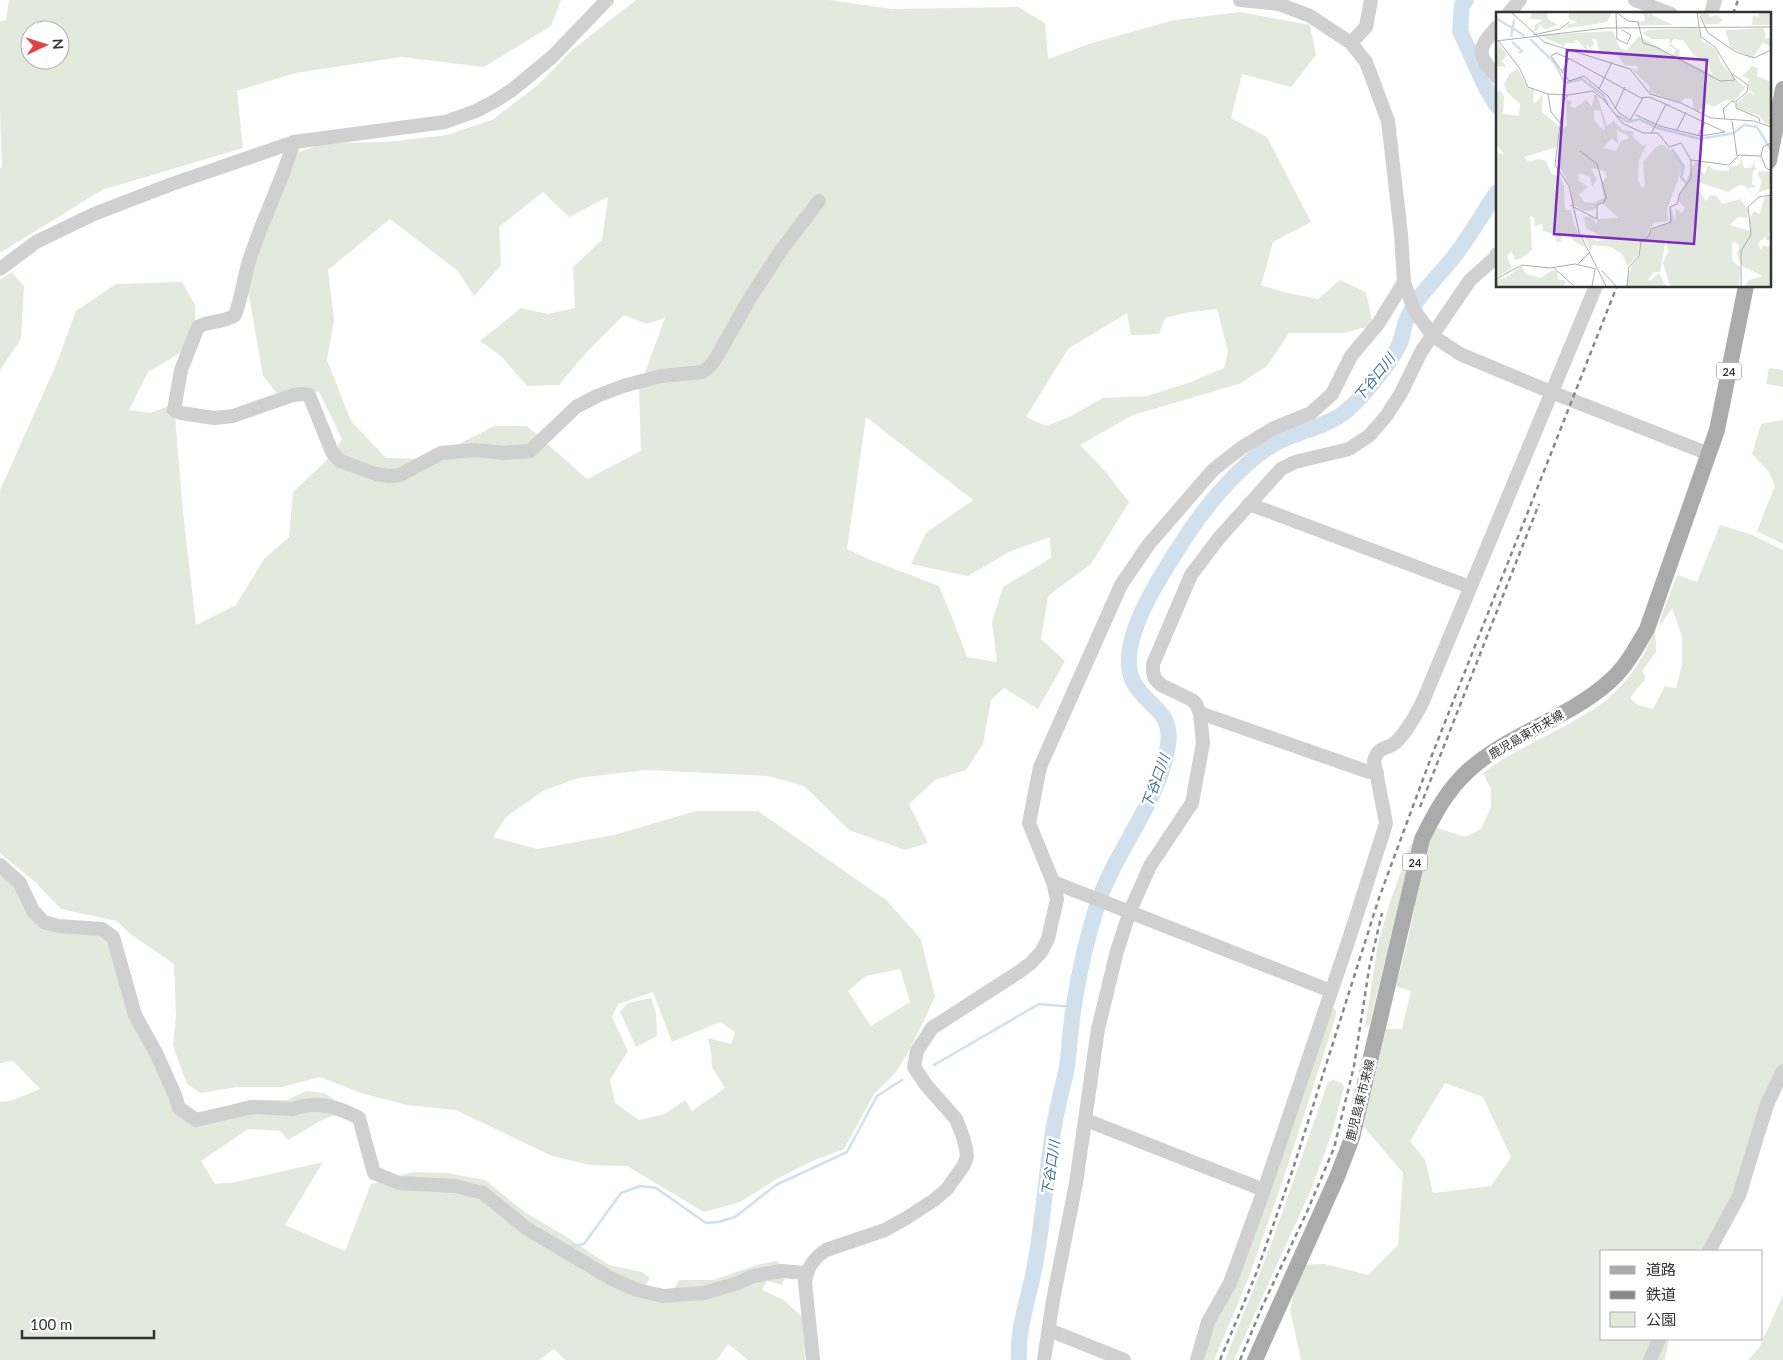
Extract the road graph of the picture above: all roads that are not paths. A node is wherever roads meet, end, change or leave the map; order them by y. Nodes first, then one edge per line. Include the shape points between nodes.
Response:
1 (607, 0) edge
2 (1240, 0) edge
3 (1371, 0) edge
4 (1520, 0) edge
5 (1635, 0) edge
6 (1510, 12) edge
7 (1666, 12) edge
8 (1496, 28) edge
9 (1352, 43) junction
10 (1496, 76) edge
11 (1783, 89) edge
12 (294, 142) junction
13 (1770, 156) edge
14 (819, 201) dead end
15 (1496, 256) edge
16 (0, 269) edge
17 (1404, 282) junction
18 (1595, 288) edge
19 (1746, 288) edge
20 (1433, 336) junction
21 (1552, 392) junction
22 (1709, 454) junction
23 (1249, 504) junction
24 (1470, 587) junction
25 (1200, 713) junction
26 (1377, 773) junction
27 (0, 866) edge
28 (1053, 882) junction
29 (1125, 909) junction
30 (1331, 992) junction
31 (1783, 1071) edge
32 (1086, 1120) junction
33 (1264, 1190) junction
34 (1710, 1250) edge
35 (806, 1273) junction
36 (1049, 1330) junction
37 (1659, 1340) edge
38 (813, 1360) edge
39 (1044, 1360) edge
40 (1124, 1360) edge
41 (1198, 1360) edge
42 (1255, 1360) edge
43 (1650, 1360) edge

1 - 12 street via 512,90 476,111 445,122
2 - 9 street via 1279,4 1310,16
3 - 9 street via 1366,27
4 - 6 street
5 - 7 street
8 - 10 street via 1485,40 1481,51 1483,61
9 - 17 street via 1366,62 1388,121
11 - 13 main road
12 - 14 street via 249,259 235,314 198,327 181,370 174,410 214,418 233,416 293,396 310,396 332,452 340,462 389,476 400,475 441,452 530,450 576,407 597,396 661,376 702,372 716,358 782,249
12 - 16 street via 94,214 36,242
15 - 20 street via 1470,280
17 - 20 street via 1414,310
17 - 28 street via 1378,324 1351,356 1332,394 1311,413 1274,428 1213,470 1149,544 1121,585 1040,767 1029,823
18 - 21 street
19 - 22 main road, 鹿児島東市来線 / 24
20 - 21 street via 1460,354
20 - 23 street via 1387,415 1370,435 1349,449 1295,462 1281,469
21 - 22 street
21 - 24 street
22 - 42 main road, 鹿児島東市来線 / 24 via 1659,600 1631,657 1610,681 1591,696 1490,753 1450,790 1436,810 1422,839 1352,1138
23 - 24 street
23 - 25 street via 1191,575 1154,664 1155,679 1192,700
24 - 26 street via 1424,701 1395,743 1381,748 1376,754
25 - 26 street
25 - 29 street via 1203,743 1192,804
26 - 30 street via 1386,823
27 - 35 street via 20,883 33,911 44,922 102,929 113,937 135,1016 156,1053 179,1108 196,1120 252,1107 293,1109 327,1105 340,1109 359,1118 374,1173 399,1183 455,1186 483,1193 526,1228 612,1279 637,1290 663,1296 704,1293 753,1276 781,1271
28 - 29 street
28 - 35 street via 1056,899 1048,939 1041,952 1032,963 932,1028 917,1051 914,1066 956,1120 963,1137 967,1156 957,1177 934,1200 885,1230 826,1250
29 - 30 street
29 - 32 street via 1098,1029
30 - 33 street
31 - 34 street via 1767,1104 1739,1196
32 - 33 street
32 - 36 street
33 - 41 street via 1230,1283 1208,1322
35 - 38 street via 805,1292
36 - 39 street
36 - 40 street
37 - 43 street

